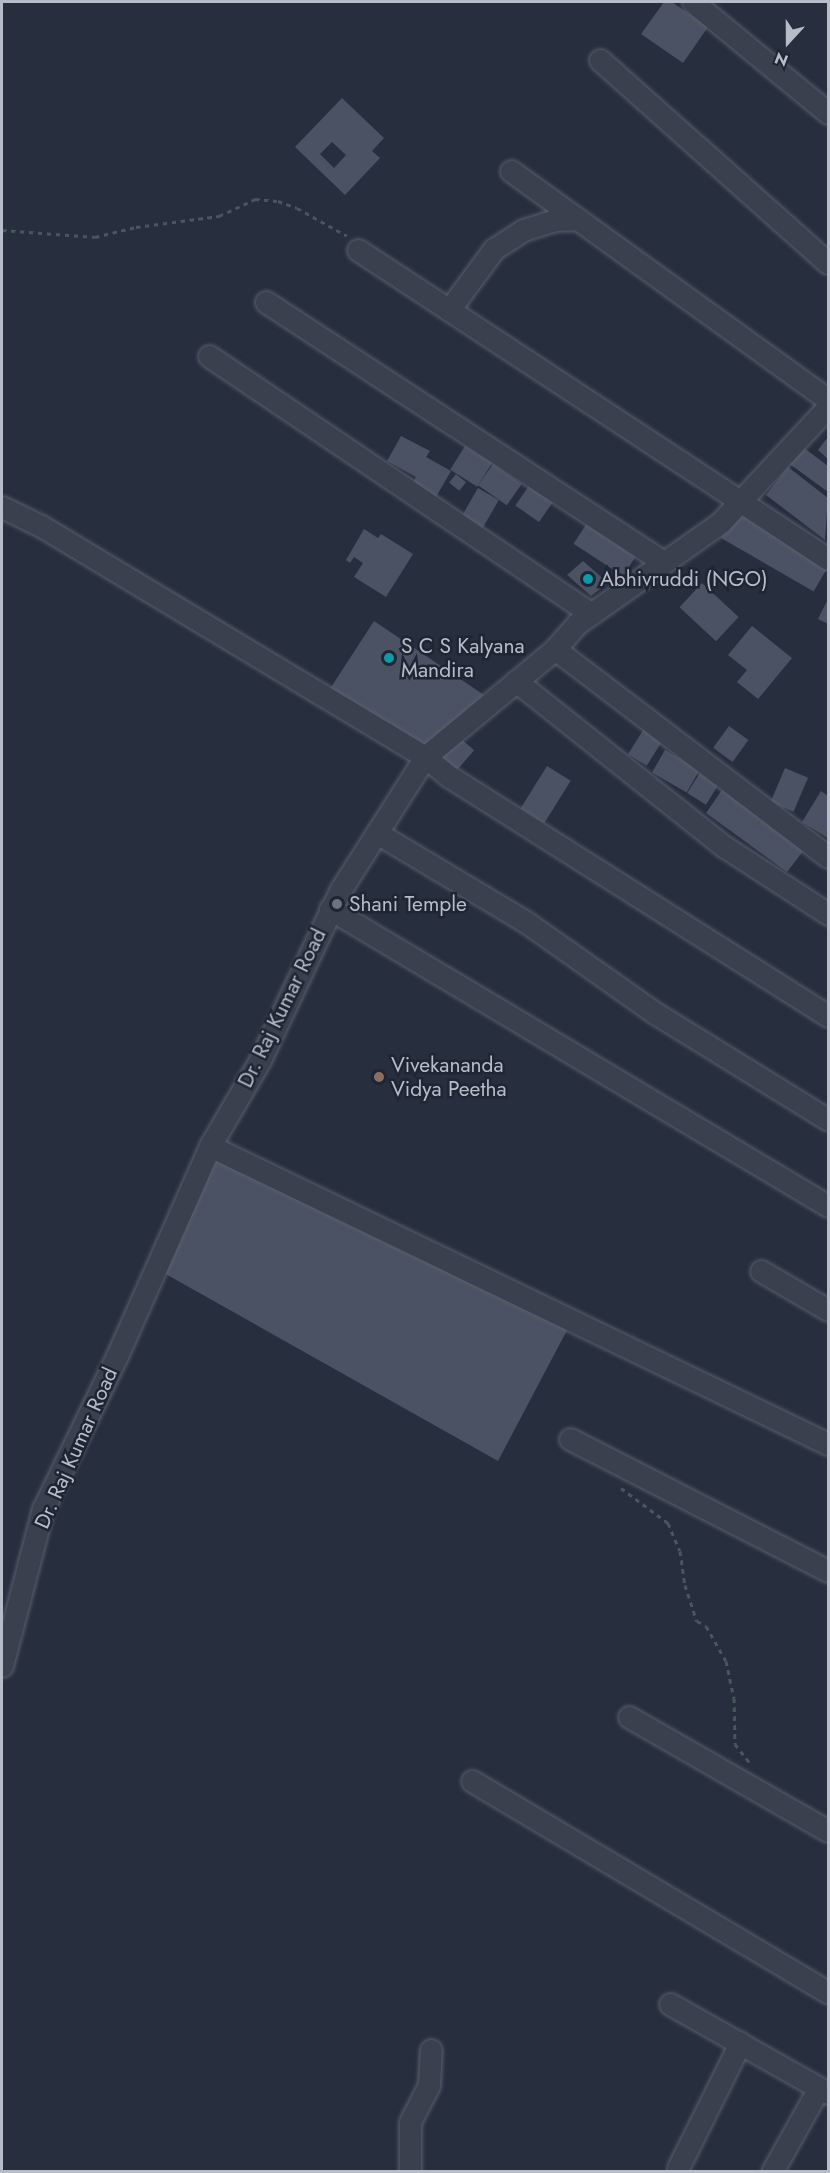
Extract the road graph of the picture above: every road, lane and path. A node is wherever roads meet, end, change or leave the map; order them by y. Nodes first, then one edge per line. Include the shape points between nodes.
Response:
1 (693, 2) edge
2 (600, 60) dead end
3 (828, 113) edge
4 (511, 171) dead end
5 (578, 219) junction
6 (2, 230) edge
7 (358, 250) joint
8 (828, 263) edge
9 (266, 302) dead end
10 (448, 310) junction
11 (209, 356) dead end
12 (828, 400) edge
13 (828, 407) edge
14 (743, 500) junction
15 (2, 507) edge
16 (828, 559) edge
17 (664, 561) junction
18 (591, 614) junction
19 (555, 650) junction
20 (516, 681) junction
21 (425, 757) junction
22 (377, 833) junction
23 (828, 857) edge
24 (330, 909) junction
25 (828, 914) edge
26 (828, 1016) edge
27 (828, 1120) edge
28 (210, 1146) junction
29 (828, 1206) edge
30 (761, 1271) dead end
31 (828, 1310) edge
32 (570, 1439) dead end
33 (828, 1444) edge
34 (618, 1486) dead end
35 (828, 1570) edge
36 (2, 1666) edge
37 (629, 1717) dead end
38 (472, 1781) dead end
39 (762, 1791) junction
40 (828, 1831) edge
41 (828, 1992) edge
42 (670, 2004) dead end
43 (740, 2043) junction
44 (431, 2050) dead end
45 (824, 2090) edge
46 (678, 2168) dead end
47 (410, 2172) edge
48 (772, 2172) edge

1 - 3 street
2 - 8 street
4 - 5 street
5 - 10 street via 555,220 523,230 494,249
5 - 12 street
6 - 7 path via 95,237 136,226 219,216 255,199 297,208 341,231
7 - 10 street
9 - 17 street
10 - 14 street
11 - 18 street
13 - 14 street, Dr. Raj Kumar Road
14 - 16 street
14 - 17 street, Dr. Raj Kumar Road via 722,522
15 - 21 street via 41,526
17 - 18 street, Dr. Raj Kumar Road
18 - 19 street, Dr. Raj Kumar Road
19 - 20 street, Dr. Raj Kumar Road
19 - 23 street
20 - 21 street, Dr. Raj Kumar Road
20 - 25 street via 725,847
21 - 22 street, Dr. Raj Kumar Road
21 - 26 street via 450,777
22 - 24 street, Dr. Raj Kumar Road
22 - 27 street via 525,922 655,1013
24 - 28 street, Dr. Raj Kumar Road via 260,1060
24 - 29 street
28 - 33 street
28 - 36 street, Dr. Raj Kumar Road via 117,1356 43,1509
30 - 31 street
32 - 35 street
34 - 39 path via 668,1523 680,1551 685,1585 697,1621 706,1626 726,1661 734,1698 735,1743 761,1778
37 - 39 street
38 - 41 street
39 - 40 street
42 - 43 street
43 - 45 street
43 - 46 street
44 - 47 street via 429,2085 410,2122
45 - 48 street

